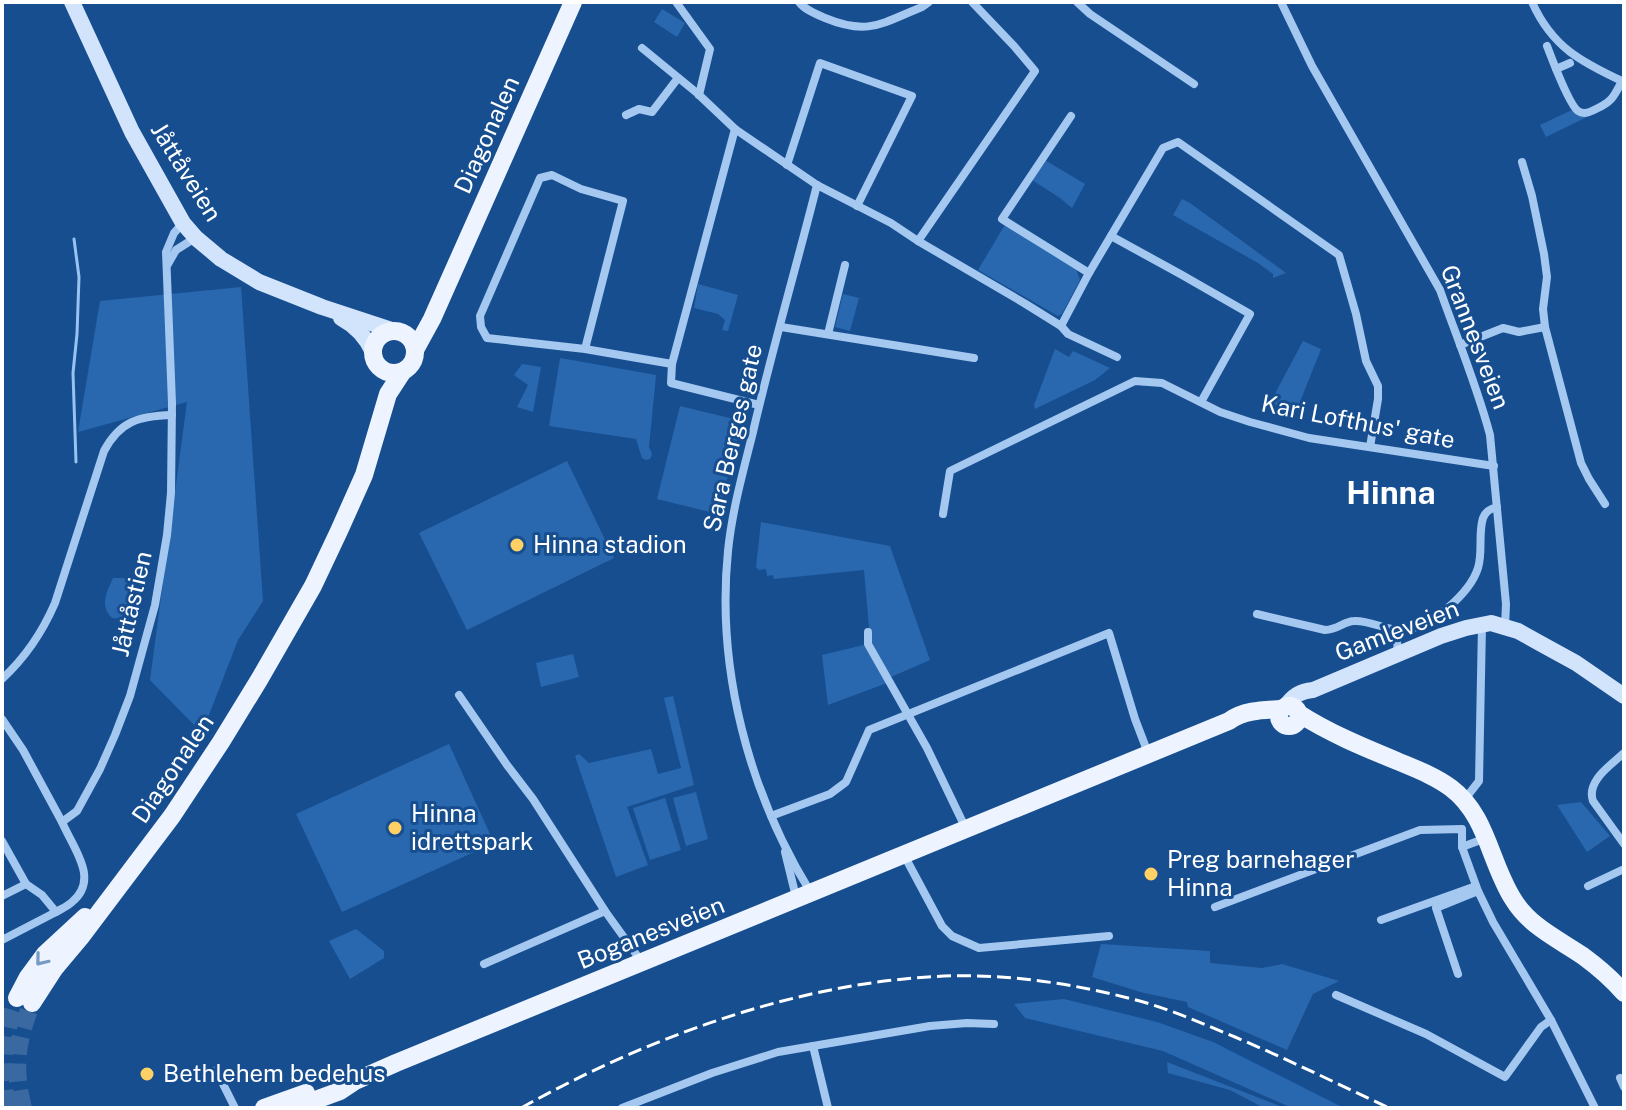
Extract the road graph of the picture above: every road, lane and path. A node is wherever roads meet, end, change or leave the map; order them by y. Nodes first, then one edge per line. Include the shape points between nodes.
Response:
1 (72, 2) edge
2 (573, 2) edge
3 (676, 2) edge
4 (799, 2) edge
5 (929, 2) edge
6 (972, 2) edge
7 (1077, 2) edge
8 (1281, 2) edge
9 (1532, 2) edge
10 (1547, 46) dead end
11 (642, 48) dead end
12 (1570, 63) dead end
13 (1556, 69) junction
14 (678, 78) junction
15 (1623, 81) edge
16 (1194, 84) dead end
17 (699, 95) junction
18 (626, 115) dead end
19 (1071, 116) dead end
20 (735, 129) junction
21 (1522, 162) dead end
22 (787, 165) junction
23 (817, 185) junction
24 (857, 206) junction
25 (183, 223) junction
26 (1111, 236) junction
27 (196, 238) junction
28 (918, 241) junction
29 (168, 265) junction
30 (845, 265) dead end
31 (1089, 273) junction
32 (445, 288) junction
33 (322, 307) junction
34 (1061, 326) junction
35 (781, 327) junction
36 (1545, 327) junction
37 (398, 332) junction
38 (828, 334) junction
39 (1460, 345) junction
40 (585, 349) junction
41 (415, 350) junction
42 (1117, 357) dead end
43 (375, 358) junction
44 (974, 358) dead end
45 (672, 364) junction
46 (403, 371) junction
47 (1201, 402) junction
48 (759, 405) junction
49 (172, 415) junction
50 (379, 426) junction
51 (1370, 447) junction
52 (1494, 466) junction
53 (1605, 504) dead end
54 (1497, 507) junction
55 (943, 514) dead end
56 (1257, 614) dead end
57 (1482, 624) junction
58 (1505, 627) junction
59 (1399, 630) junction
60 (868, 632) dead end
61 (1398, 655) junction
62 (2, 679) edge
63 (459, 695) dead end
64 (1624, 696) edge
65 (908, 715) junction
66 (1290, 715) junction
67 (2, 719) edge
68 (1148, 753) junction
69 (1624, 753) edge
70 (1464, 800) junction
71 (771, 816) junction
72 (62, 822) junction
73 (966, 829) junction
74 (1486, 838) junction
75 (782, 840) junction
76 (2, 841) edge
77 (1624, 844) edge
78 (1462, 847) junction
79 (904, 855) junction
80 (1624, 869) edge
81 (26, 884) junction
82 (1588, 886) dead end
83 (1477, 889) junction
84 (2, 896) edge
85 (804, 896) junction
86 (1215, 907) dead end
87 (605, 911) junction
88 (56, 912) junction
89 (1381, 920) dead end
90 (1109, 936) dead end
91 (2, 940) edge
92 (642, 963) junction
93 (484, 964) dead end
94 (1458, 974) dead end
95 (1624, 993) edge
96 (1336, 995) dead end
97 (24, 1000) tunnel mouth
98 (1551, 1020) junction
99 (994, 1024) dead end
100 (813, 1046) junction
101 (216, 1070) dead end
102 (355, 1081) junction
103 (235, 1108) edge
104 (264, 1108) edge
105 (294, 1108) edge
106 (622, 1108) edge
107 (828, 1108) edge
108 (1595, 1108) edge

1 - 25 main road, Jåttåveien via 132,132
2 - 32 main road, Diagonalen
3 - 17 street via 710,49
4 - 5 street via 846,27 871,28
6 - 28 street via 1035,71
7 - 16 street
8 - 39 street, Grannesveien via 1440,290
9 - 15 street via 1568,52
10 - 13 street
11 - 14 street
12 - 13 street
13 - 15 street via 1573,106 1582,113 1608,103
14 - 17 street
14 - 18 street via 652,112 639,109
17 - 20 street
19 - 31 street via 1002,219
20 - 22 street
20 - 45 street
21 - 36 street via 1544,254
22 - 23 street
22 - 24 street via 820,63 912,96
23 - 24 street
23 - 35 street, Sara Berges gate
24 - 28 street
25 - 27 main road, Jåttåveien
25 - 29 street, Jåttåstien via 168,244
26 - 31 street
26 - 47 street via 1250,314
26 - 51 street via 1163,148 1178,142 1335,252 1378,386
27 - 29 street via 176,250
27 - 33 main road, Jåttåveien via 259,282
28 - 34 street
29 - 49 street, Jåttåstien
30 - 38 street
31 - 34 street
32 - 37 main road, Diagonalen
32 - 41 main road, Diagonalen
33 - 37 main road, Jåttåveien
33 - 43 main road, Jåttåveien via 366,338
34 - 42 street
35 - 38 street
35 - 48 street, Sara Berges gate
36 - 39 street via 1519,332 1503,328
36 - 53 street via 1581,463
37 - 41 main road
37 - 43 main road via 376,341
38 - 44 street
39 - 52 street, Grannesveien via 1486,422
40 - 40 street via 487,338 481,327 480,316 540,178 552,175 623,201
40 - 45 street
41 - 46 main road
43 - 46 main road via 385,371
43 - 50 main road
45 - 48 street via 671,383
46 - 50 main road via 388,394
47 - 51 street, Kari Lofthus' gate via 1279,431
47 - 55 street, Kari Lofthus' gate via 1162,383 1135,381 950,471
48 - 71 street, Sara Berges gate via 732,517 727,653 745,741
49 - 62 street via 137,419 109,441 48,619
49 - 72 street, Jåttåstien via 167,535 147,640 100,769 77,811
50 - 97 main road, Diagonalen via 364,475 313,586 215,752 122,882 45,954 28,977
51 - 52 street, Kari Lofthus' gate
52 - 54 street, Grannesveien
54 - 58 street, Grannesveien
54 - 59 street via 1484,516 1472,582 1439,615
56 - 59 street via 1325,630 1352,620
57 - 58 main road, Gamleveien
57 - 61 main road, Gamleveien
57 - 70 street via 1479,781
58 - 64 main road, Gamleveien via 1576,663
59 - 61 street
60 - 65 street via 868,644
61 - 66 main road, Gamleveien via 1313,690
63 - 87 street
65 - 68 street via 1109,633
65 - 71 street via 869,730 846,782 830,794
65 - 73 street
66 - 68 main road, Boganesveien via 1229,721
66 - 70 main road via 1435,777
67 - 72 street
68 - 73 main road, Boganesveien
69 - 77 street via 1588,795
70 - 74 main road
71 - 75 street, Sara Berges gate
72 - 88 street via 86,880 73,902
73 - 79 main road, Boganesveien
74 - 78 street
74 - 95 main road via 1520,910
75 - 85 street, Sara Berges gate
75 - 85 street, Sara Berges gate
76 - 81 street
78 - 83 street
78 - 86 street via 1462,829 1420,830
79 - 85 main road, Boganesveien
79 - 90 street via 942,926 979,948
80 - 82 street
81 - 84 street
81 - 88 street
83 - 89 street
83 - 94 street via 1436,908
83 - 98 street
85 - 92 main road, Boganesveien
87 - 92 street
87 - 93 street
88 - 91 street
92 - 102 main road, Boganesveien
96 - 98 street via 1426,1034 1505,1077
98 - 108 street
99 - 100 street via 930,1026
100 - 106 street via 712,1073
100 - 107 street
101 - 103 street
102 - 104 main road, Boganesveien via 337,1082
102 - 105 main road, Boganesveien

